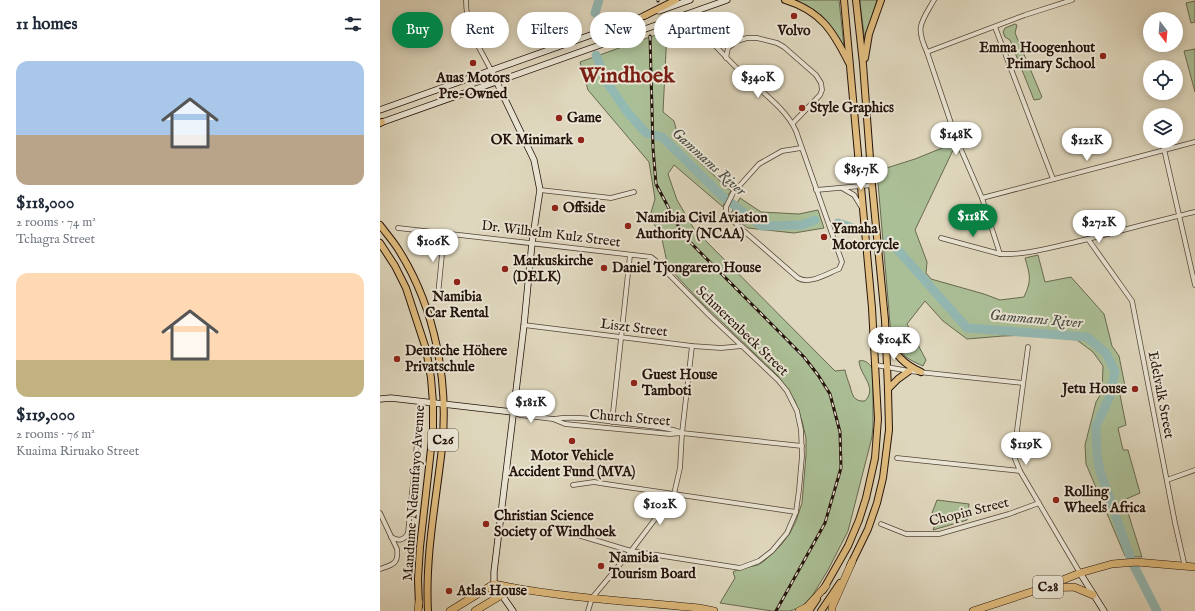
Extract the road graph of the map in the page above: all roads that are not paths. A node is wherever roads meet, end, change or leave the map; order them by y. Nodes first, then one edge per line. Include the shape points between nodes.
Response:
1 (466, 0) edge
2 (676, 0) edge
3 (690, 0) edge
4 (727, 0) edge
5 (785, 0) edge
6 (844, 0) edge
7 (856, 0) edge
8 (881, 0) edge
9 (934, 0) edge
10 (1072, 0) edge
11 (646, 15) edge
12 (646, 15) edge
13 (994, 27) junction
14 (590, 35) edge
15 (717, 48) edge
16 (927, 52) junction
17 (726, 58) junction
18 (864, 64) junction
19 (850, 66) junction
20 (491, 70) junction
21 (496, 82) junction
22 (380, 110) edge
23 (381, 123) edge
24 (792, 123) junction
25 (1195, 142) edge
26 (801, 148) junction
27 (1164, 149) junction
28 (1053, 179) junction
29 (872, 185) junction
30 (861, 186) junction
31 (841, 188) junction
32 (540, 190) junction
33 (816, 190) junction
34 (634, 192) dead end
35 (982, 198) junction
36 (864, 212) junction
37 (1195, 212) edge
38 (1180, 216) junction
39 (380, 225) edge
40 (398, 228) dead end
41 (444, 234) junction
42 (941, 238) dead end
43 (1088, 239) junction
44 (380, 242) edge
45 (532, 243) junction
46 (1000, 254) junction
47 (630, 255) junction
48 (1195, 285) edge
49 (438, 295) dead end
50 (524, 325) junction
51 (886, 335) junction
52 (621, 338) junction
53 (692, 346) junction
54 (742, 346) junction
55 (1028, 347) dead end
56 (876, 365) junction
57 (887, 368) junction
58 (909, 371) junction
59 (921, 372) junction
60 (1023, 383) junction
61 (888, 389) junction
62 (380, 399) edge
63 (433, 403) junction
64 (444, 404) junction
65 (513, 412) junction
66 (553, 419) junction
67 (612, 422) junction
68 (418, 432) dead end
69 (682, 433) junction
70 (802, 446) junction
71 (898, 458) dead end
72 (1195, 470) edge
73 (1020, 471) junction
74 (1167, 480) junction
75 (573, 485) dead end
76 (674, 494) junction
77 (1039, 504) junction
78 (796, 512) junction
79 (380, 514) edge
80 (881, 524) dead end
81 (562, 530) dead end
82 (391, 536) junction
83 (631, 551) junction
84 (852, 562) junction
85 (1185, 567) junction
86 (1195, 567) edge
87 (380, 569) edge
88 (1080, 573) junction
89 (494, 584) junction
90 (826, 586) junction
91 (513, 588) junction
92 (1040, 589) junction
93 (502, 595) junction
94 (1093, 595) junction
95 (592, 598) junction
96 (419, 602) joint
97 (660, 604) junction
98 (418, 611) edge
99 (428, 611) edge
100 (450, 611) edge
101 (475, 611) edge
102 (514, 611) edge
103 (588, 611) edge
104 (684, 611) edge
105 (714, 611) edge
106 (799, 611) edge
107 (810, 611) edge
108 (821, 611) edge
109 (832, 611) edge
110 (975, 611) edge
111 (1104, 611) edge

1 - 20 street via 470,29
2 - 11 main road
3 - 12 street
4 - 21 street
5 - 19 main road via 818,16 836,37
6 - 19 main road
7 - 18 main road
8 - 18 main road via 869,34
9 - 16 street via 919,30
10 - 13 street
13 - 16 street
13 - 28 street
14 - 20 street
15 - 17 street
16 - 35 street via 956,138
17 - 24 street via 783,111
17 - 24 street via 728,48 737,41 747,38 766,40 784,46 816,75 821,83 820,95
18 - 29 main road
19 - 30 main road
20 - 21 street
20 - 22 street
21 - 23 street
21 - 32 street via 534,160
24 - 26 street
25 - 27 street
26 - 33 street
26 - 33 street via 782,151 759,164 733,193 727,202 726,213 798,278 810,280 839,269 842,264
27 - 28 street
27 - 38 street
28 - 35 street
29 - 30 street
29 - 51 main road
30 - 31 street
30 - 36 main road
31 - 33 street
31 - 36 street via 854,195
32 - 34 street via 611,198
32 - 45 street
35 - 46 street
36 - 56 main road
37 - 38 street
38 - 43 street
38 - 48 street
39 - 64 main road, Mandume Ndemufayo Avenue / C26 via 398,250 427,309 437,348
40 - 41 street, Dr. Wilhelm Kulz Street
41 - 45 street, Dr. Wilhelm Kulz Street
41 - 49 street
42 - 46 street
43 - 46 street via 1032,252
43 - 74 street, Edelvalk Street via 1132,301
44 - 63 main road, Mandume Ndemufayo Avenue / C26 via 406,288 413,308 429,363
45 - 47 street, Dr. Wilhelm Kulz Street
45 - 50 street
47 - 52 street
47 - 54 street, Schmerenbeck Street via 651,257 656,261
50 - 52 street, Liszt Street
50 - 65 street
51 - 57 main road
51 - 59 main road via 901,360
52 - 53 street, Liszt Street
52 - 67 street
53 - 54 street, Liszt Street
53 - 69 street
54 - 70 street, Schmerenbeck Street via 769,370 787,391 796,411
55 - 60 street
56 - 57 street
56 - 90 main road via 878,419 872,475 848,546
57 - 58 street
57 - 61 main road
58 - 59 street
58 - 61 main road
59 - 60 street
60 - 73 street via 1014,453
61 - 84 main road via 889,430 883,478 868,529
62 - 63 street, Church Street
63 - 64 street, Church Street
63 - 96 main road, Mandume Ndemufayo Avenue / C26 via 433,431 420,547
64 - 65 street, Church Street
64 - 99 main road, Mandume Ndemufayo Avenue / C26 via 442,446 428,570
65 - 66 street, Church Street
65 - 89 street
66 - 67 street, Church Street via 566,417
66 - 69 street, Church Street via 565,424
67 - 69 street, Church Street via 670,429
68 - 82 street via 408,533 406,537 398,540
69 - 70 street, Church Street
69 - 76 street via 680,468
70 - 78 street, Schmerenbeck Street
71 - 73 street
72 - 74 street
73 - 77 street
74 - 85 street, Edelvalk Street
75 - 76 street via 594,482
76 - 78 street
76 - 83 street
77 - 80 street, Chopin Street via 939,534 906,534
77 - 88 street
78 - 83 street, Schmerenbeck Street via 787,533 772,551 759,561 740,568
79 - 82 street
81 - 83 street
82 - 87 street via 397,549 397,559
83 - 95 street
84 - 108 main road
84 - 109 highway
85 - 86 highway, C28
85 - 88 highway, C28 via 1122,562
88 - 92 highway, C28
88 - 94 street
89 - 91 highway
89 - 93 street
89 - 100 highway
90 - 106 highway
90 - 107 main road
91 - 93 highway
91 - 95 highway
92 - 94 highway via 1074,587
92 - 110 highway, C28
93 - 101 highway
93 - 102 street
94 - 111 street
95 - 97 highway
95 - 103 street
96 - 98 highway
97 - 104 highway
97 - 105 highway

